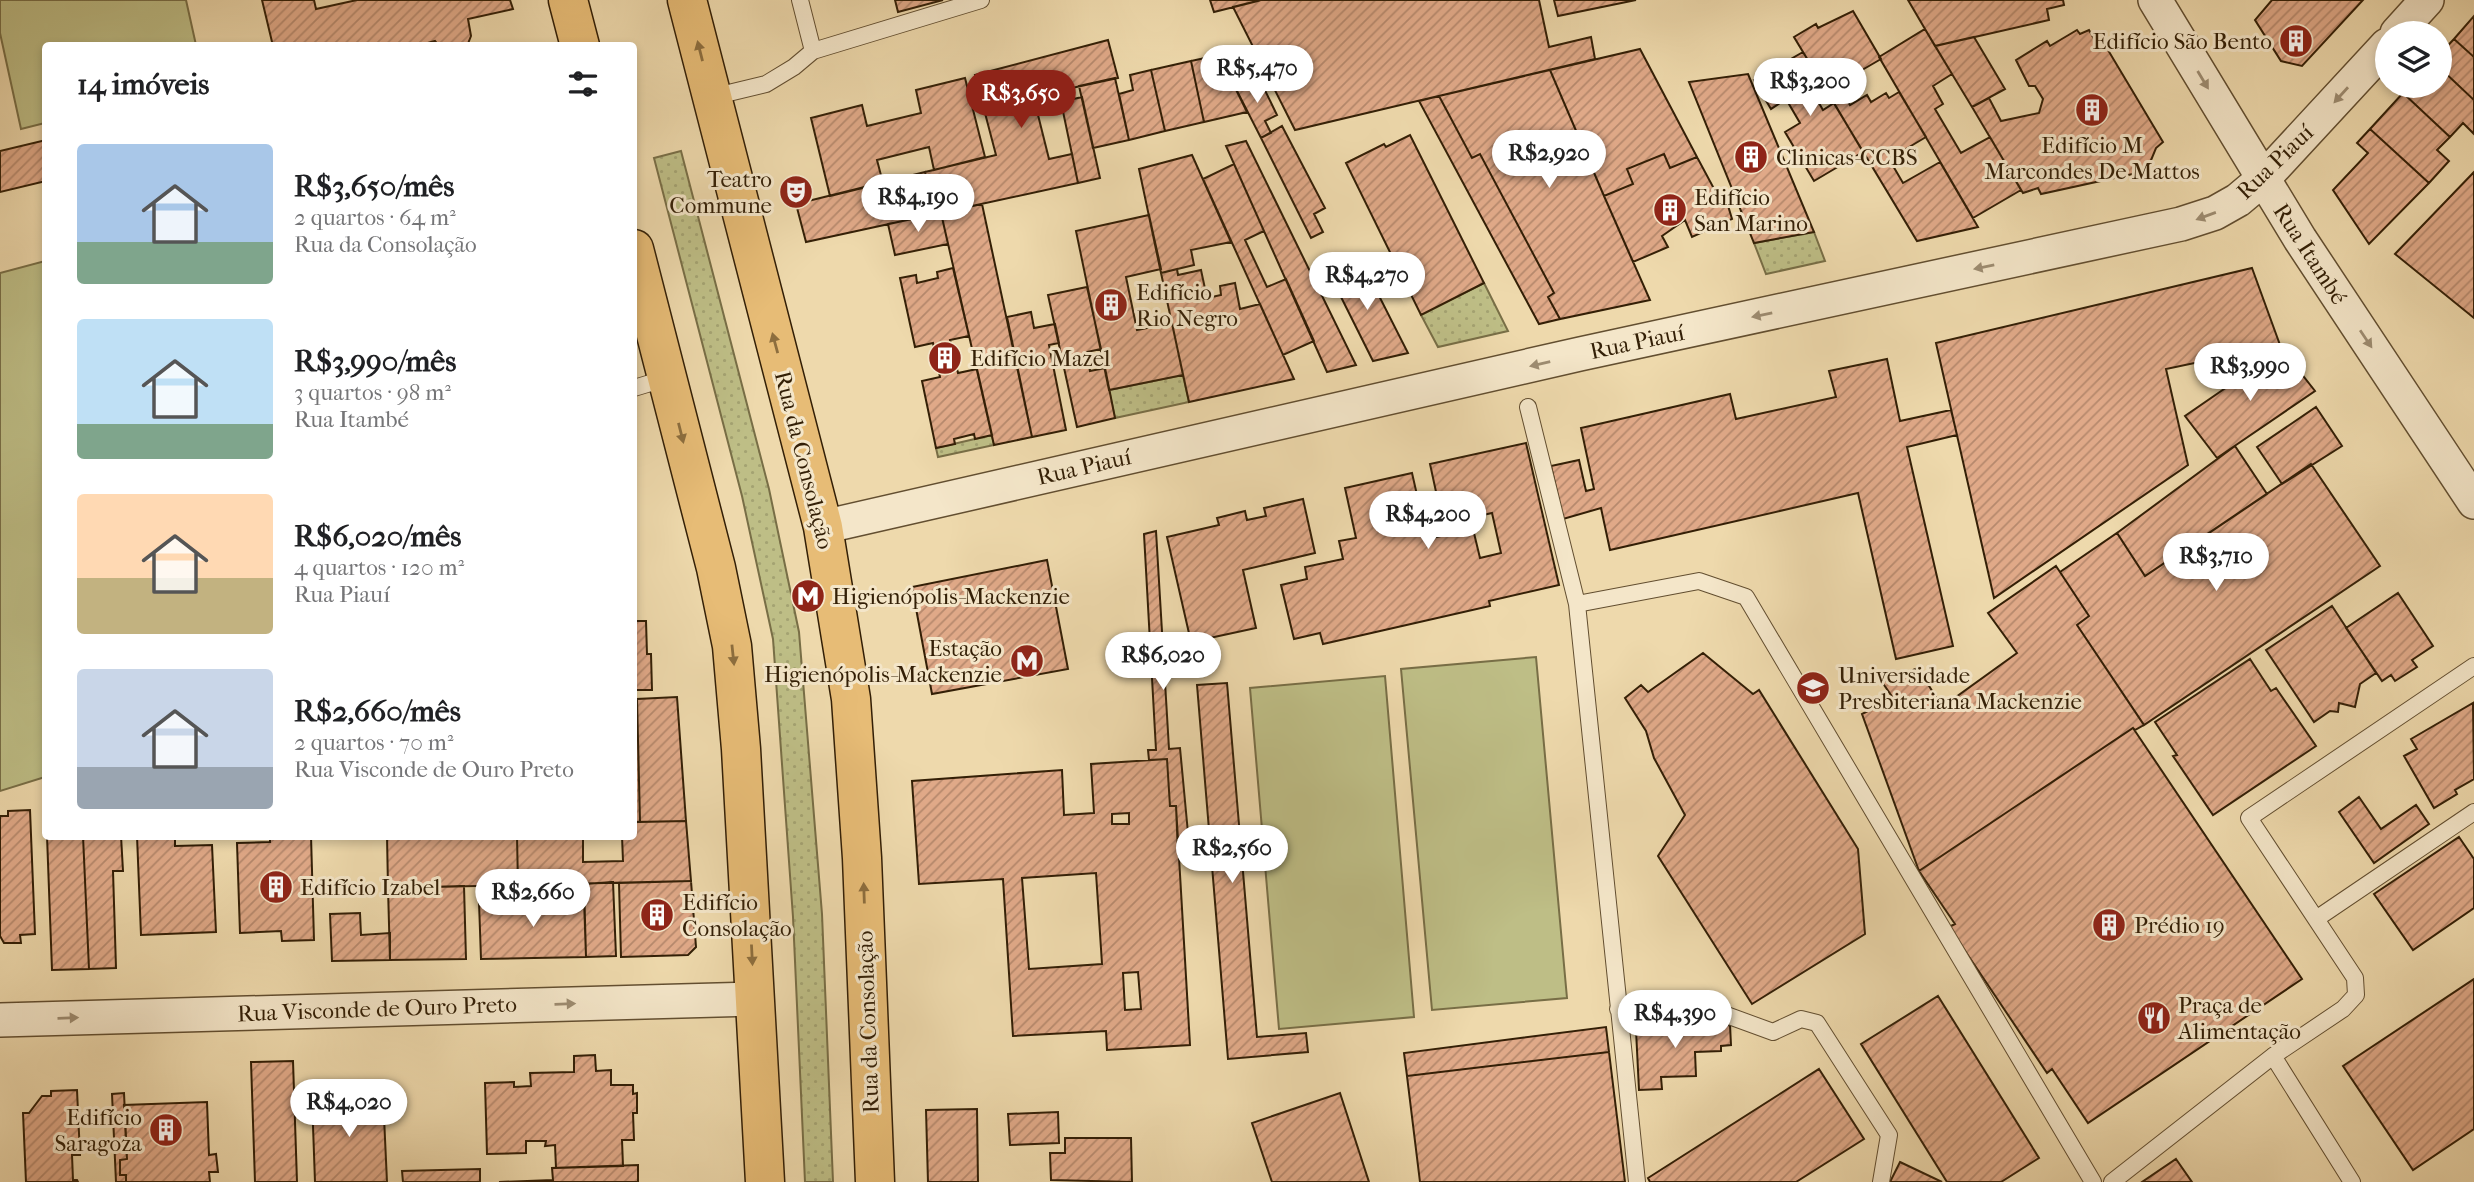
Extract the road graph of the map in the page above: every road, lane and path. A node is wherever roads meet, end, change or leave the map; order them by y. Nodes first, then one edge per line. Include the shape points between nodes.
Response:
1 (568, 0) edge
2 (687, 0) edge
3 (800, 0) edge
4 (981, 0) edge
5 (2155, 0) edge
6 (2427, 0) edge
7 (2408, 21) edge
8 (579, 42) edge
9 (813, 51) junction
10 (2375, 58) edge
11 (712, 97) junction
12 (2263, 179) junction
13 (637, 274) edge
14 (650, 383) edge
15 (1528, 407) dead end
16 (2474, 502) edge
17 (823, 527) junction
18 (1577, 604) junction
19 (2474, 666) edge
20 (2474, 812) edge
21 (2316, 919) junction
22 (754, 999) junction
23 (1618, 1009) junction
24 (0, 1020) edge
25 (2273, 1056) junction
26 (765, 1182) edge
27 (875, 1182) edge
28 (1637, 1182) edge
29 (1881, 1182) edge
30 (2093, 1182) edge
31 (2112, 1182) edge
32 (2351, 1182) edge

1 - 8 main road
11 -> 2 main road, Rua da Consolação
3 - 9 lane
4 - 9 lane
5 -> 12 street, Rua Itambé
6 - 7 street
9 - 11 lane via 766,84
10 -> 12 street, Rua Piauí
17 -> 11 main road, Rua da Consolação
12 -> 16 street, Rua Itambé
12 -> 17 street, Rua Piauí via 2215,213 2181,224 1580,354
13 - 14 main road
14 -> 22 main road via 716,568 732,646
15 - 18 lane
27 -> 17 main road, Rua da Consolação via 852,712
18 - 23 lane
18 - 30 lane via 1699,581 1746,597
19 - 21 lane via 2249,818
20 - 21 lane
21 - 25 lane via 2355,978 2357,995
24 -> 22 street, Rua Visconde de Ouro Preto
22 - 26 main road
23 - 28 lane
23 - 29 lane via 1710,1009 1773,1032 1801,1019 1817,1023 1889,1135
25 - 31 lane
25 - 32 lane

